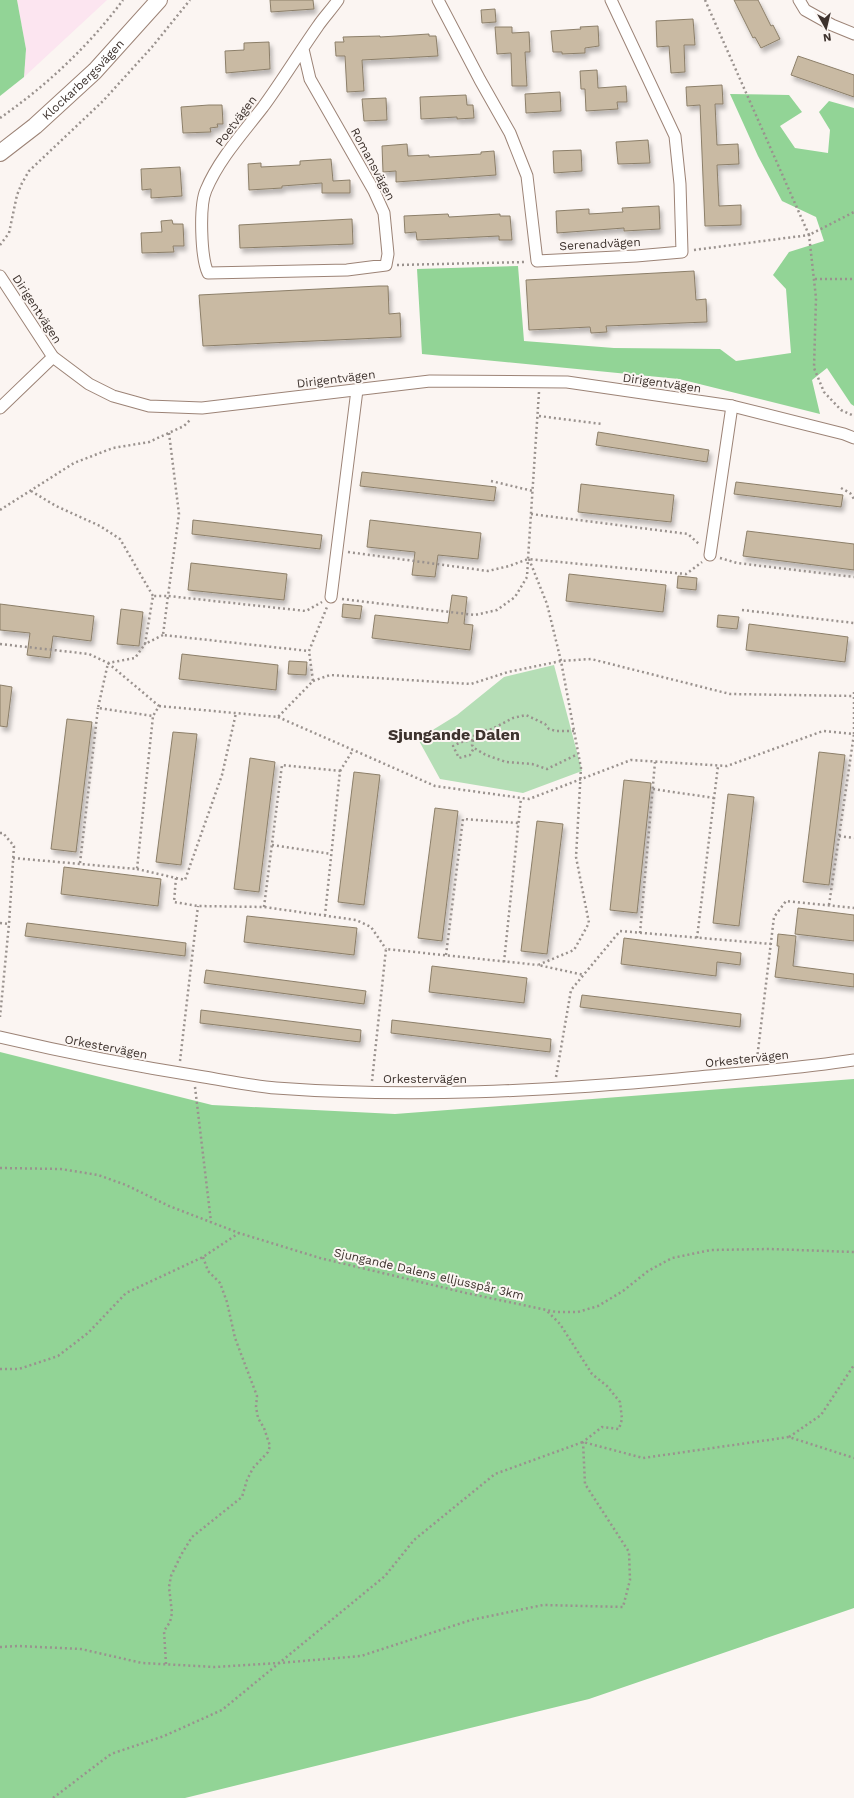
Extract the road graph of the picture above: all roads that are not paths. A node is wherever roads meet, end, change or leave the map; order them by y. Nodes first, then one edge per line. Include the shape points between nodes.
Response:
1 (159, 0) edge
2 (338, 0) edge
3 (438, 0) edge
4 (611, 0) edge
5 (799, 0) edge
6 (854, 34) edge
7 (303, 49) junction
8 (0, 153) edge
9 (208, 273) joint
10 (0, 276) edge
11 (53, 357) junction
12 (357, 390) junction
13 (732, 406) junction
14 (0, 408) edge
15 (854, 438) edge
16 (710, 556) road end
17 (331, 598) road end
18 (0, 1038) edge
19 (854, 1060) edge

1 - 8 main road, Klockarbergsvägen via 95,71 35,126
2 - 7 street, Poetvägen
3 - 4 street, Serenadvägen via 510,133 527,176 537,261 682,252 680,184 675,136
5 - 6 street via 805,10
7 - 9 street, Poetvägen via 218,168 205,191 202,210 203,251
7 - 9 street, Romansvägen via 310,79 384,213 388,254 386,265 347,270
10 - 11 street, Dirigentvägen
11 - 12 street, Dirigentvägen via 89,384 113,396 149,406 202,408
11 - 14 street
12 - 13 street, Dirigentvägen via 430,381 567,382
12 - 17 street
13 - 15 street, Dirigentvägen
13 - 16 street
18 - 19 street, Orkestervägen via 72,1054 275,1088 371,1092 554,1089 756,1072

